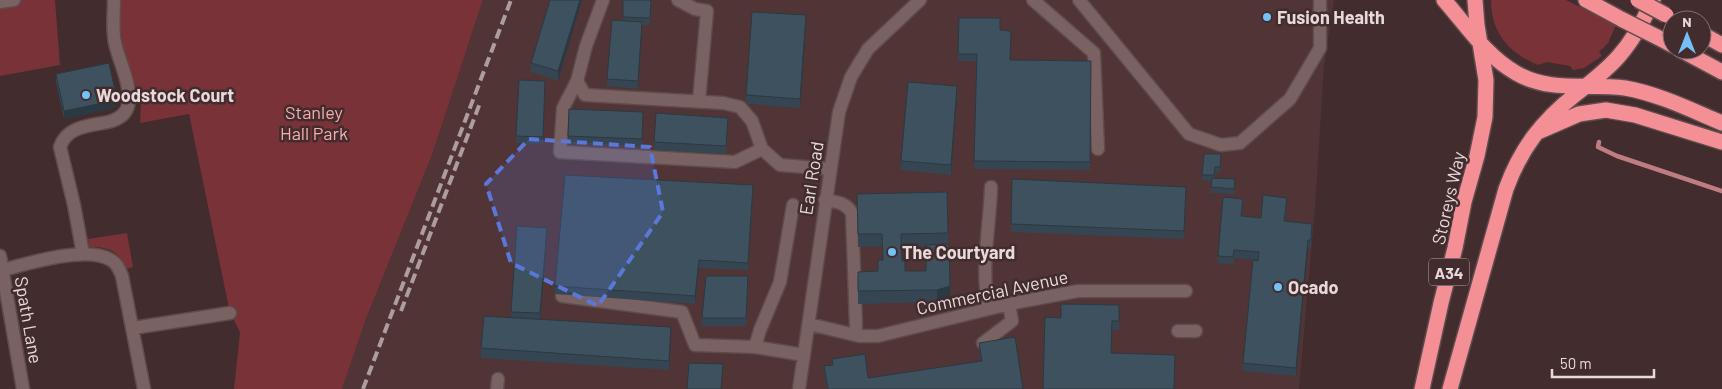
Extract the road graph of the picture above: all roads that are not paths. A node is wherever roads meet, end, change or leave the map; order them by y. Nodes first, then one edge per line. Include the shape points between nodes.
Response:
1 (14, 0) edge
2 (114, 0) edge
3 (603, 0) edge
4 (678, 0) edge
5 (920, 0) edge
6 (1034, 0) edge
7 (1079, 0) edge
8 (1320, 0) edge
9 (1444, 0) edge
10 (1475, 0) edge
11 (1586, 0) edge
12 (1638, 0) edge
13 (1652, 0) edge
14 (0, 2) edge
15 (1662, 12) edge
16 (1662, 40) edge
17 (1480, 44) junction
18 (1699, 60) edge
19 (1722, 72) edge
20 (576, 82) junction
21 (1586, 86) junction
22 (699, 102) junction
23 (1722, 123) edge
24 (1534, 134) junction
25 (1722, 142) edge
26 (762, 149) junction
27 (1098, 149) dead end
28 (830, 169) junction
29 (990, 187) dead end
30 (825, 200) junction
31 (793, 205) dead end
32 (83, 254) junction
33 (0, 256) edge
34 (3, 270) junction
35 (1186, 291) dead end
36 (562, 296) edge
37 (1009, 304) junction
38 (989, 310) junction
39 (230, 313) dead end
40 (808, 324) junction
41 (133, 328) junction
42 (1178, 331) dead end
43 (1196, 331) dead end
44 (854, 334) junction
45 (983, 343) edge
46 (755, 347) junction
47 (804, 354) junction
48 (23, 389) edge
49 (144, 389) edge
50 (799, 389) edge
51 (1422, 389) edge
52 (1450, 389) edge

1 - 14 street
2 - 32 street via 115,42 128,84 129,105 117,120 69,132 60,147
3 - 20 street
4 - 22 street via 707,11
5 - 28 street, Earl Road via 868,49 851,77 839,112
6 - 27 street via 1094,53
7 - 8 street via 1190,134 1221,145 1240,143 1290,99 1320,48
9 - 17 highway
10 - 17 highway, A34
11 - 16 highway, bridge
12 - 15 highway, bridge
13 - 21 highway, A34 via 1627,47 1615,62
17 - 21 highway via 1508,68 1529,80 1562,86
17 - 51 highway, Storeys Way / A34 via 1486,97 1482,134
18 - 19 highway
20 - 22 street via 585,95
20 - 26 street via 562,108 560,152 735,162
21 - 23 highway via 1624,88 1654,96
21 - 24 highway, A34
22 - 26 street via 740,107 752,121
24 - 25 highway via 1579,114 1606,110 1635,115
24 - 52 highway, A34 via 1513,168 1506,189
26 - 28 street via 780,164
28 - 30 street, Earl Road
29 - 38 street via 986,252
30 - 40 street, Earl Road
30 - 44 street via 840,202 852,213
31 - 46 street via 780,282
32 - 34 street via 39,260
32 - 41 street via 103,256 118,266
33 - 34 street, Spath Lane
34 - 48 street, Spath Lane
35 - 37 street, Commercial Avenue via 1088,290
36 - 46 street via 682,312 695,344
37 - 38 street, Commercial Avenue
37 - 45 street via 1012,321
38 - 44 street, Commercial Avenue via 878,336
39 - 41 street
40 - 44 street, Commercial Avenue
40 - 47 street, Earl Road
41 - 49 street
42 - 43 street
46 - 47 street
47 - 50 street, Earl Road

